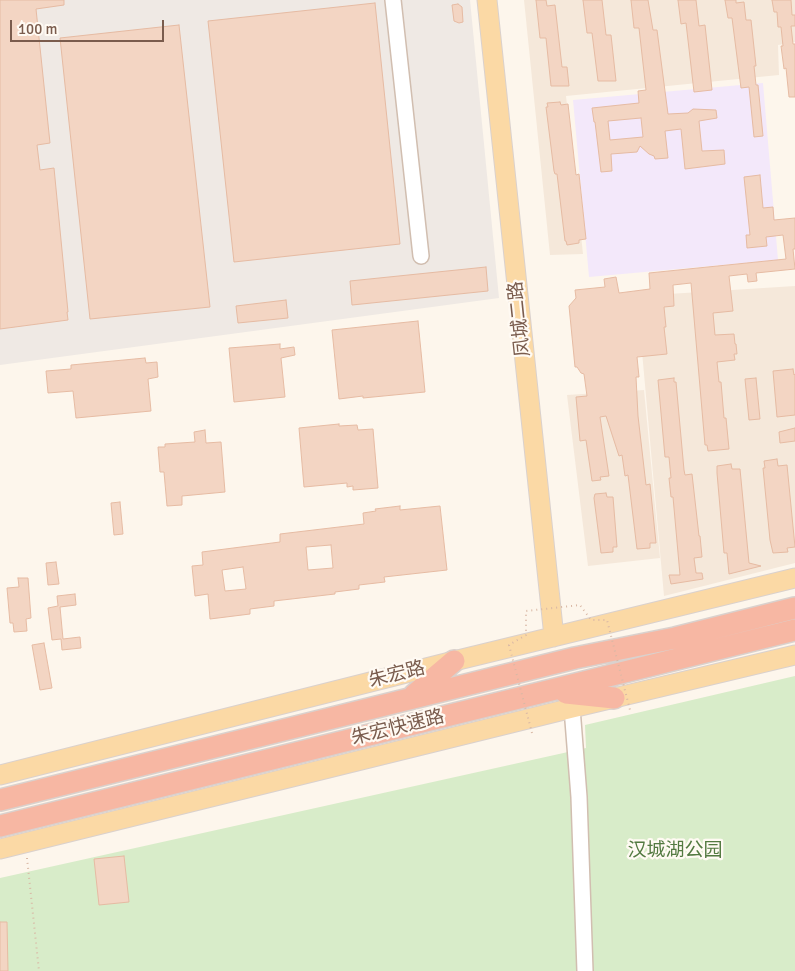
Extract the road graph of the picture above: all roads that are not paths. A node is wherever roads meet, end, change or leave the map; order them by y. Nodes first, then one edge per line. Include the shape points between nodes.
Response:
1 (393, 0) edge
2 (487, 0) edge
3 (498, 0) edge
4 (421, 256) dead end
5 (795, 578) edge
6 (795, 608) edge
7 (795, 630) edge
8 (560, 635) junction
9 (795, 655) edge
10 (454, 660) junction
11 (548, 692) junction
12 (412, 698) junction
13 (622, 704) junction
14 (572, 708) junction
15 (0, 775) edge
16 (0, 800) edge
17 (0, 826) edge
18 (0, 850) edge
19 (585, 971) edge

1 - 4 street
2 - 8 main road, 凤城二路
3 - 8 main road, 凤城二路
5 - 8 main road, 朱宏路
6 - 12 highway, 朱宏快速路
7 - 11 highway, 朱宏快速路
8 - 10 main road, 朱宏路
9 - 13 main road
10 - 12 highway
10 - 15 main road, 朱宏路
11 - 13 highway
11 - 17 highway, 朱宏快速路
12 - 16 highway, 朱宏快速路
13 - 14 main road
14 - 18 main road
14 - 19 street via 579,797

